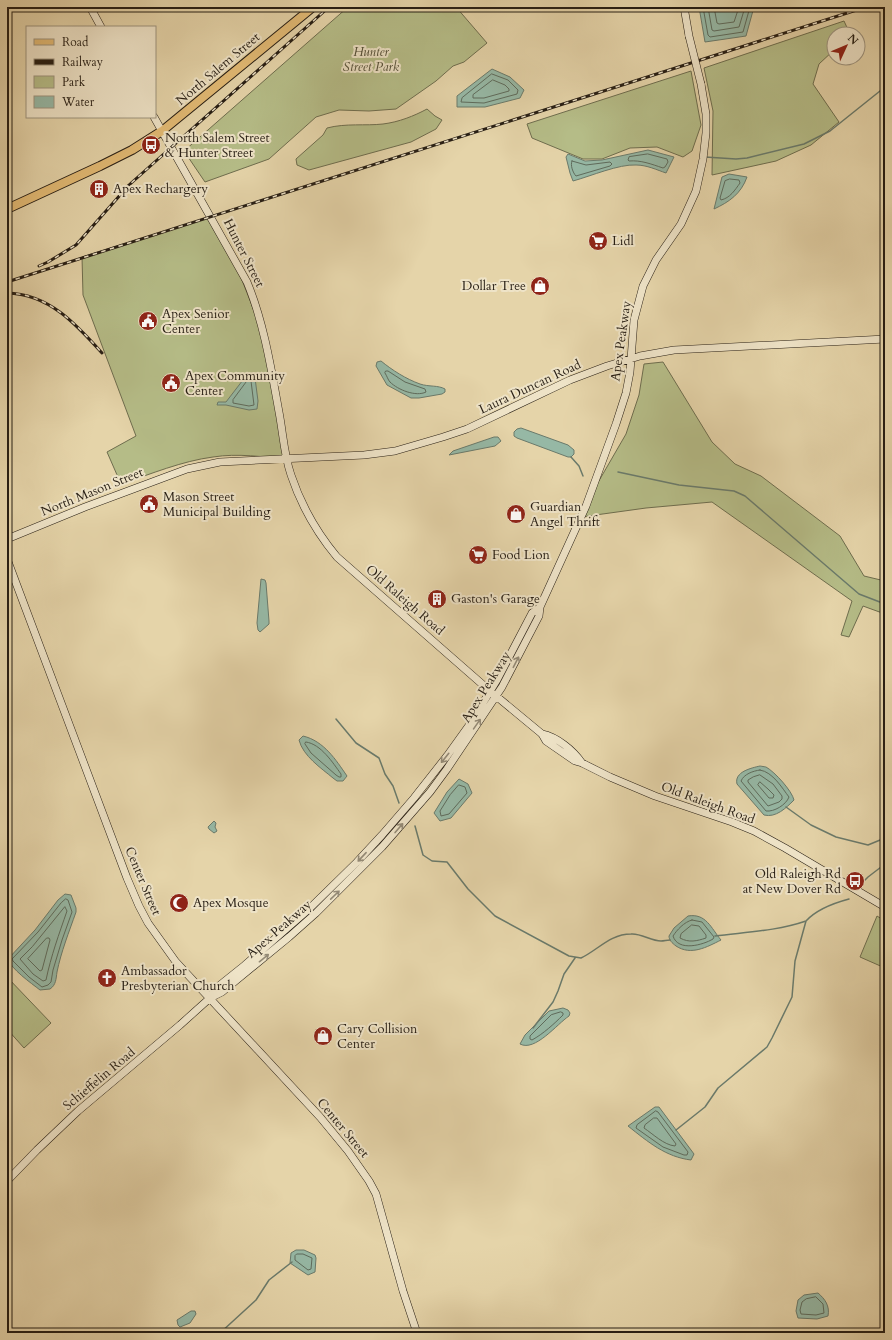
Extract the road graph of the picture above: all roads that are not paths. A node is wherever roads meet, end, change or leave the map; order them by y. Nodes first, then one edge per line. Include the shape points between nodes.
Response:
1 (90, 7) edge
2 (313, 7) edge
3 (684, 7) edge
4 (100, 26) edge
5 (155, 118) edge
6 (162, 131) junction
7 (7, 209) edge
8 (885, 339) edge
9 (631, 359) junction
10 (287, 459) junction
11 (187, 469) joint
12 (7, 539) edge
13 (7, 559) edge
14 (540, 607) junction
15 (490, 691) junction
16 (497, 696) junction
17 (885, 907) edge
18 (210, 998) junction
19 (7, 1181) edge
20 (417, 1333) edge

1 - 4 main road
2 - 6 main road, North Salem Street
3 - 9 main road, Apex Peakway, bridge via 706,114 704,152 696,191 681,224 656,260 643,286 634,320
5 - 6 main road, Hunter Street
6 - 7 main road, North Salem Street via 132,150
6 - 10 main road, Hunter Street via 241,269 252,293 265,339
8 - 9 main road, Laura Duncan Road via 674,350
9 - 10 main road, Laura Duncan Road via 570,380 473,426 429,441 383,453
9 - 14 main road, Apex Peakway via 626,393 586,506
10 - 11 main road, Laura Duncan Road via 220,462
10 - 15 main road, Old Raleigh Road via 302,501 333,552
11 - 12 main road, North Mason Street
13 - 18 main road, Center Street via 139,906 158,939
14 - 15 main road, Apex Peakway via 532,613
16 -> 14 main road, Apex Peakway via 539,616
15 - 16 main road, Old Raleigh Road
15 -> 18 main road, Apex Peakway via 447,756 382,835 310,908 215,989
16 - 17 main road, Old Raleigh Road via 542,734 550,736 578,756 582,763 655,796 754,831
18 -> 16 main road, Apex Peakway via 222,992 294,933 370,860 430,792
18 - 19 main road, Schieffelin Road via 78,1111
18 - 20 main road, Center Street via 333,1132 369,1181 376,1194

